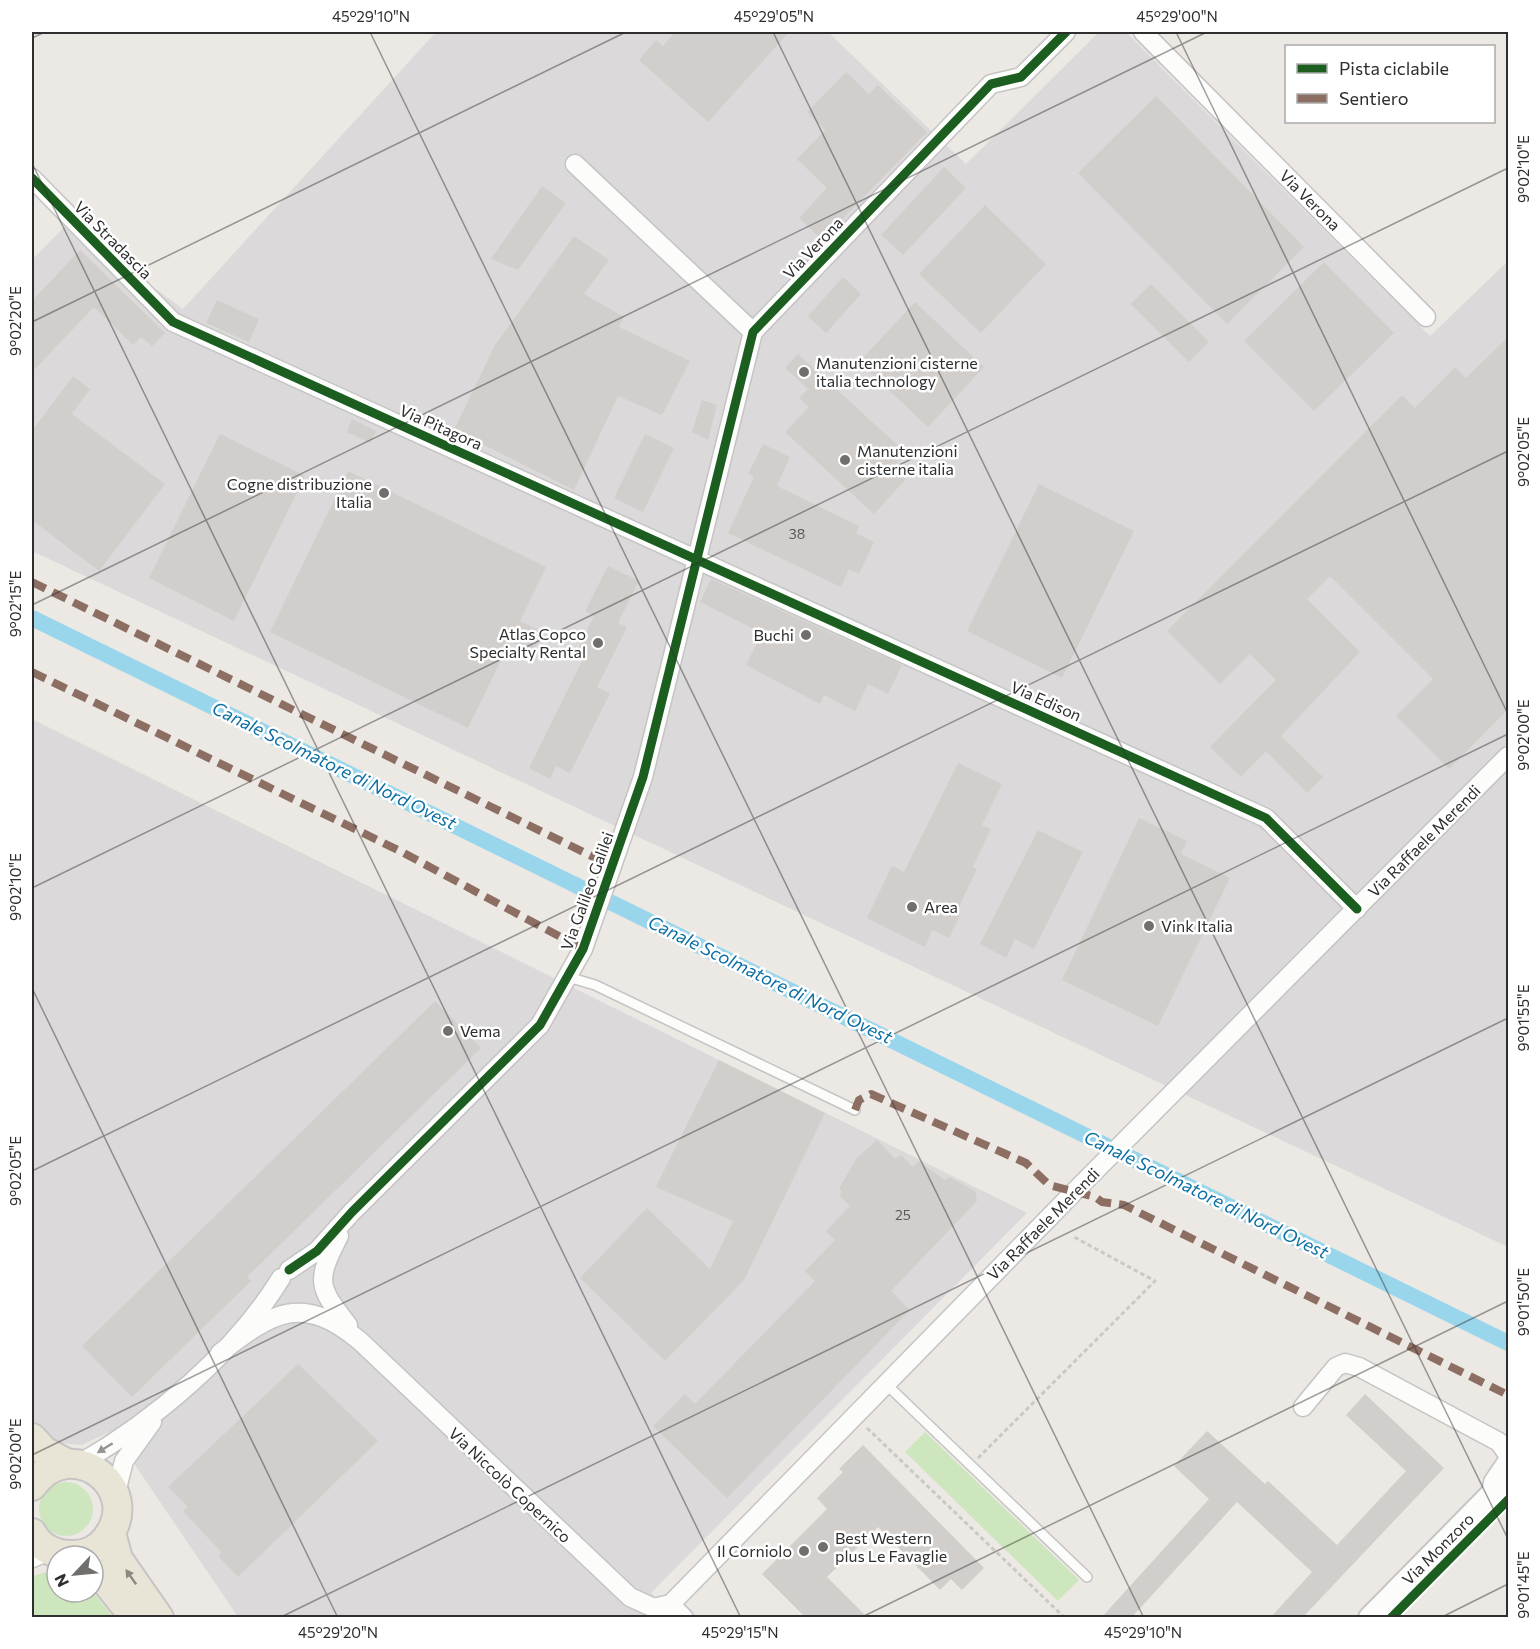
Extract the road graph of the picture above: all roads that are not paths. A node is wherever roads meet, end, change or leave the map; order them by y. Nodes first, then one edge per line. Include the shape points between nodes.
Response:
1 (1066, 32) edge
2 (1143, 32) edge
3 (575, 164) dead end
4 (32, 178) edge
5 (1426, 317) dead end
6 (173, 322) joint
7 (753, 332) junction
8 (696, 559) junction
9 (1509, 756) edge
10 (1358, 909) junction
11 (568, 977) junction
12 (855, 1110) dead end
13 (352, 1212) junction
14 (285, 1274) junction
15 (322, 1287) junction
16 (302, 1311) junction
17 (360, 1341) junction
18 (220, 1353) junction
19 (886, 1384) junction
20 (164, 1406) junction
21 (1303, 1407) dead end
22 (32, 1438) edge
23 (1509, 1458) edge
24 (73, 1464) junction
25 (32, 1486) edge
26 (1500, 1490) edge
27 (115, 1496) junction
28 (32, 1533) edge
29 (111, 1533) junction
30 (99, 1544) edge
31 (45, 1548) edge
32 (1087, 1577) dead end
33 (105, 1581) edge
34 (670, 1604) junction
35 (135, 1617) edge
36 (159, 1617) edge
37 (657, 1617) edge
38 (684, 1617) edge
39 (1370, 1617) edge

1 - 7 street, Via Verona via 1021,77 991,84
2 - 5 street, Via Verona
3 - 7 street
4 - 6 street, Via Stradascia
6 - 8 street, Via Pitagora
7 - 8 street, Via Verona
8 - 10 street, Via Edison via 1266,818
8 - 11 street, Via Galileo Galilei via 643,777 587,938
9 - 10 street, Via Raffaele Merendi
10 - 19 street, Via Raffaele Merendi
11 - 12 lane via 595,985
11 - 13 street, Via Galileo Galilei via 540,1025
13 - 14 street, Via Galileo Galilei via 317,1251
13 - 15 street, Via Galileo Galilei via 325,1268
14 - 15 street via 298,1267 310,1270
14 - 16 street via 279,1290 283,1302
14 - 18 street, Via Galileo Galilei
15 - 16 street via 318,1302
15 - 17 street, Via Niccolò Copernico
16 - 17 street, Via Niccolò Copernico via 326,1317
16 - 18 street, Via Galileo Galilei via 268,1321
17 - 34 street, Via Niccolò Copernico via 630,1597 654,1608
18 - 20 street, Via Galileo Galilei
19 - 32 lane
19 - 34 street, Via Raffaele Merendi
20 -> 24 street, Via Galileo Galilei via 110,1446
20 - 27 street, Via Galileo Galilei via 124,1461
21 - 23 street via 1336,1367 1345,1363 1499,1442
22 - 24 main road via 44,1451
23 - 26 street via 1493,1482
24 - 25 main road via 51,1467
24 - 27 main road via 102,1475
26 - 39 street, Via Monzoro
27 - 29 main road via 116,1521
28 - 31 main road
29 - 30 main road
36 -> 29 main road via 118,1559
33 - 35 main road
34 - 37 street, Via Raffaele Merendi
34 - 38 street

